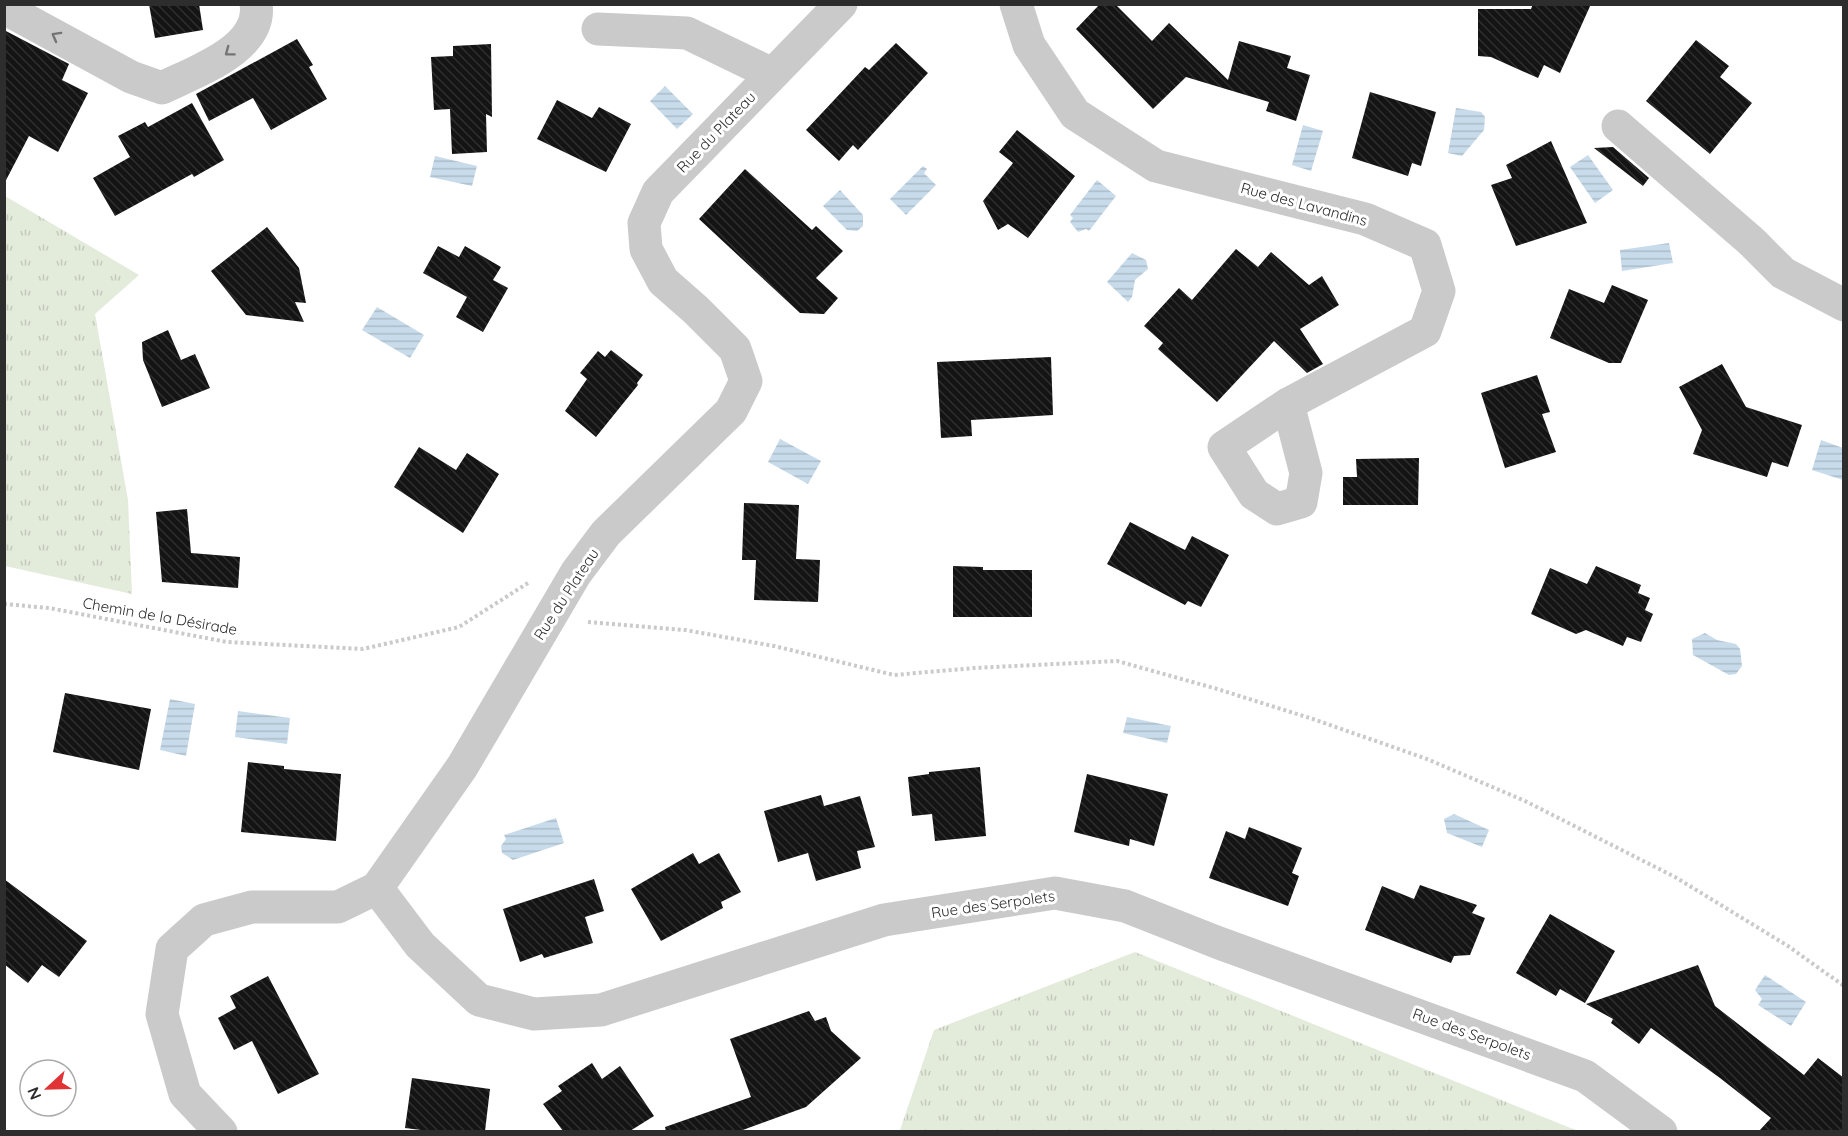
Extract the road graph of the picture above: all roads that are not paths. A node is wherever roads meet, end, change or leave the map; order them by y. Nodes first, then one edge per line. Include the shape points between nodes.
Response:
1 (256, 4) edge
2 (841, 4) edge
3 (1016, 4) edge
4 (4, 8) edge
5 (598, 29) dead end
6 (772, 74) junction
7 (1618, 126) dead end
8 (1844, 305) edge
9 (1288, 404) dead end
10 (377, 888) junction
11 (220, 1131) edge
12 (1661, 1131) edge

1 -> 4 street via 252,31 230,54 162,88 131,77
2 - 6 street, Rue du Plateau
3 - 9 street, Rue des Lavandins via 1029,45 1075,114 1156,166 1365,219 1425,245 1439,291 1425,331
5 - 6 street via 687,33
6 - 10 street, Rue du Plateau via 658,192 644,223 646,249 663,281 735,349 746,381 730,411 606,533 576,573 462,767
7 - 8 street via 1783,273
10 - 11 street, Rue du Plateau via 338,907 252,907 204,920 172,949 162,1014 185,1094
10 - 12 street, Rue des Serpolets via 420,945 478,1000 534,1014 601,1010 884,920 1055,893 1125,906 1585,1076

